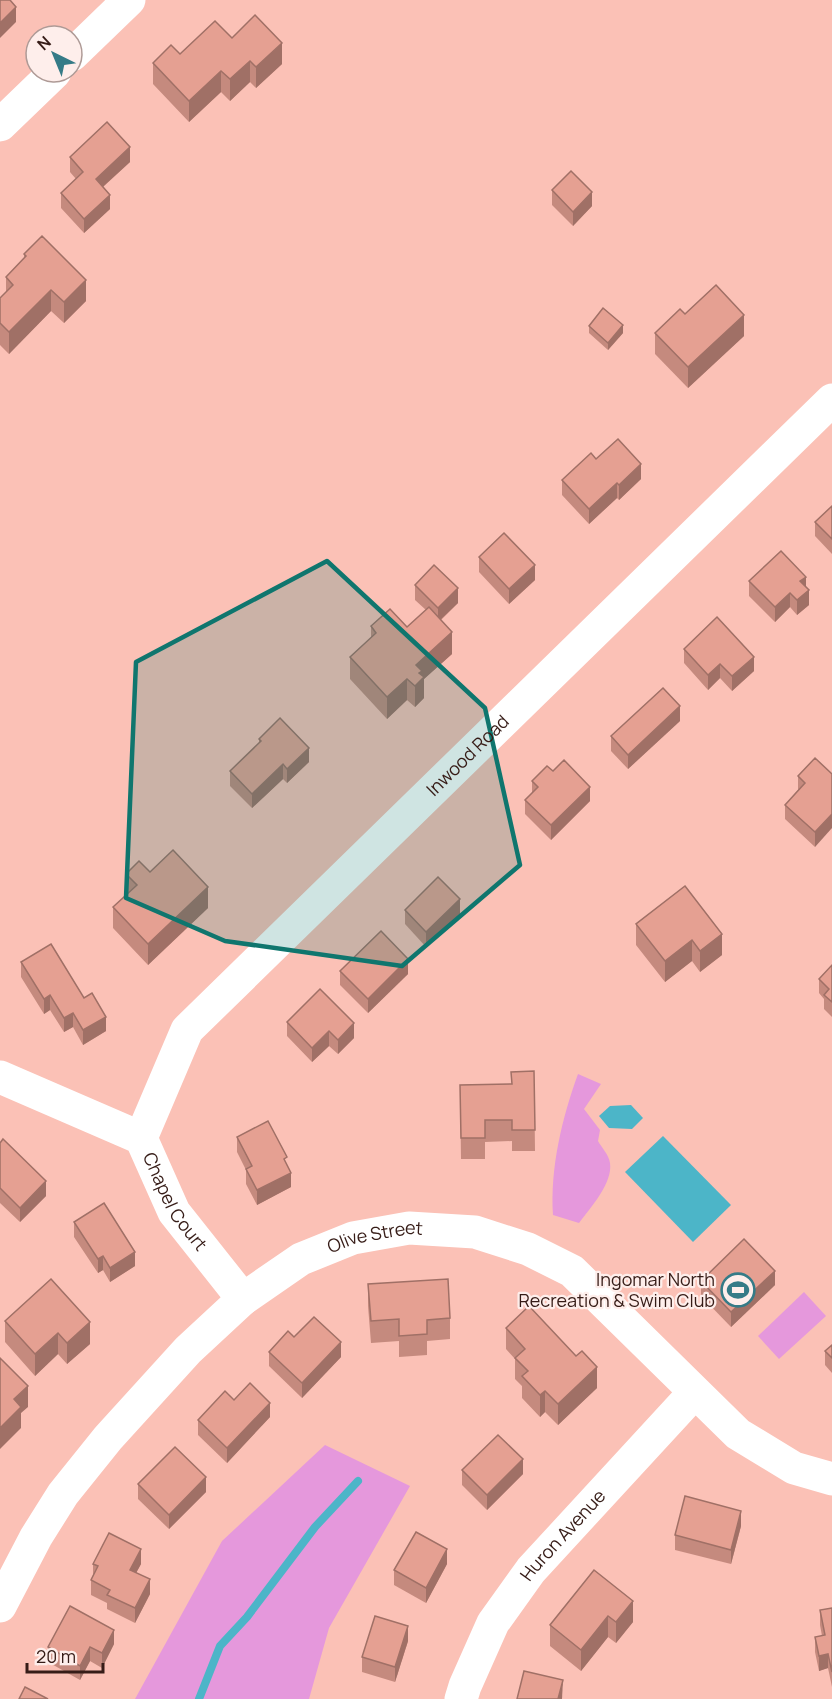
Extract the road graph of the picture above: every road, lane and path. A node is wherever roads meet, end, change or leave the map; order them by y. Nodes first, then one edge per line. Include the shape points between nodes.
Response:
1 (129, 0) edge
2 (84, 43) edge
3 (43, 84) edge
4 (0, 125) edge
5 (832, 400) edge
6 (0, 1077) edge
7 (141, 1138) junction
8 (243, 1299) junction
9 (694, 1393) junction
10 (832, 1479) edge
11 (0, 1606) edge
12 (461, 1699) edge

1 - 2 street
3 - 4 street
5 - 7 street, Inwood Road via 187,1030
6 - 7 street, Chapel Court
7 - 8 street, Chapel Court via 174,1212
8 - 9 street, Olive Street via 301,1259 353,1238 409,1228 475,1232 528,1249 572,1271
8 - 11 street, Olive Street via 188,1350 63,1494
9 - 10 street, Olive Street via 738,1434 794,1468
9 - 12 street, Huron Avenue via 531,1570 493,1623

